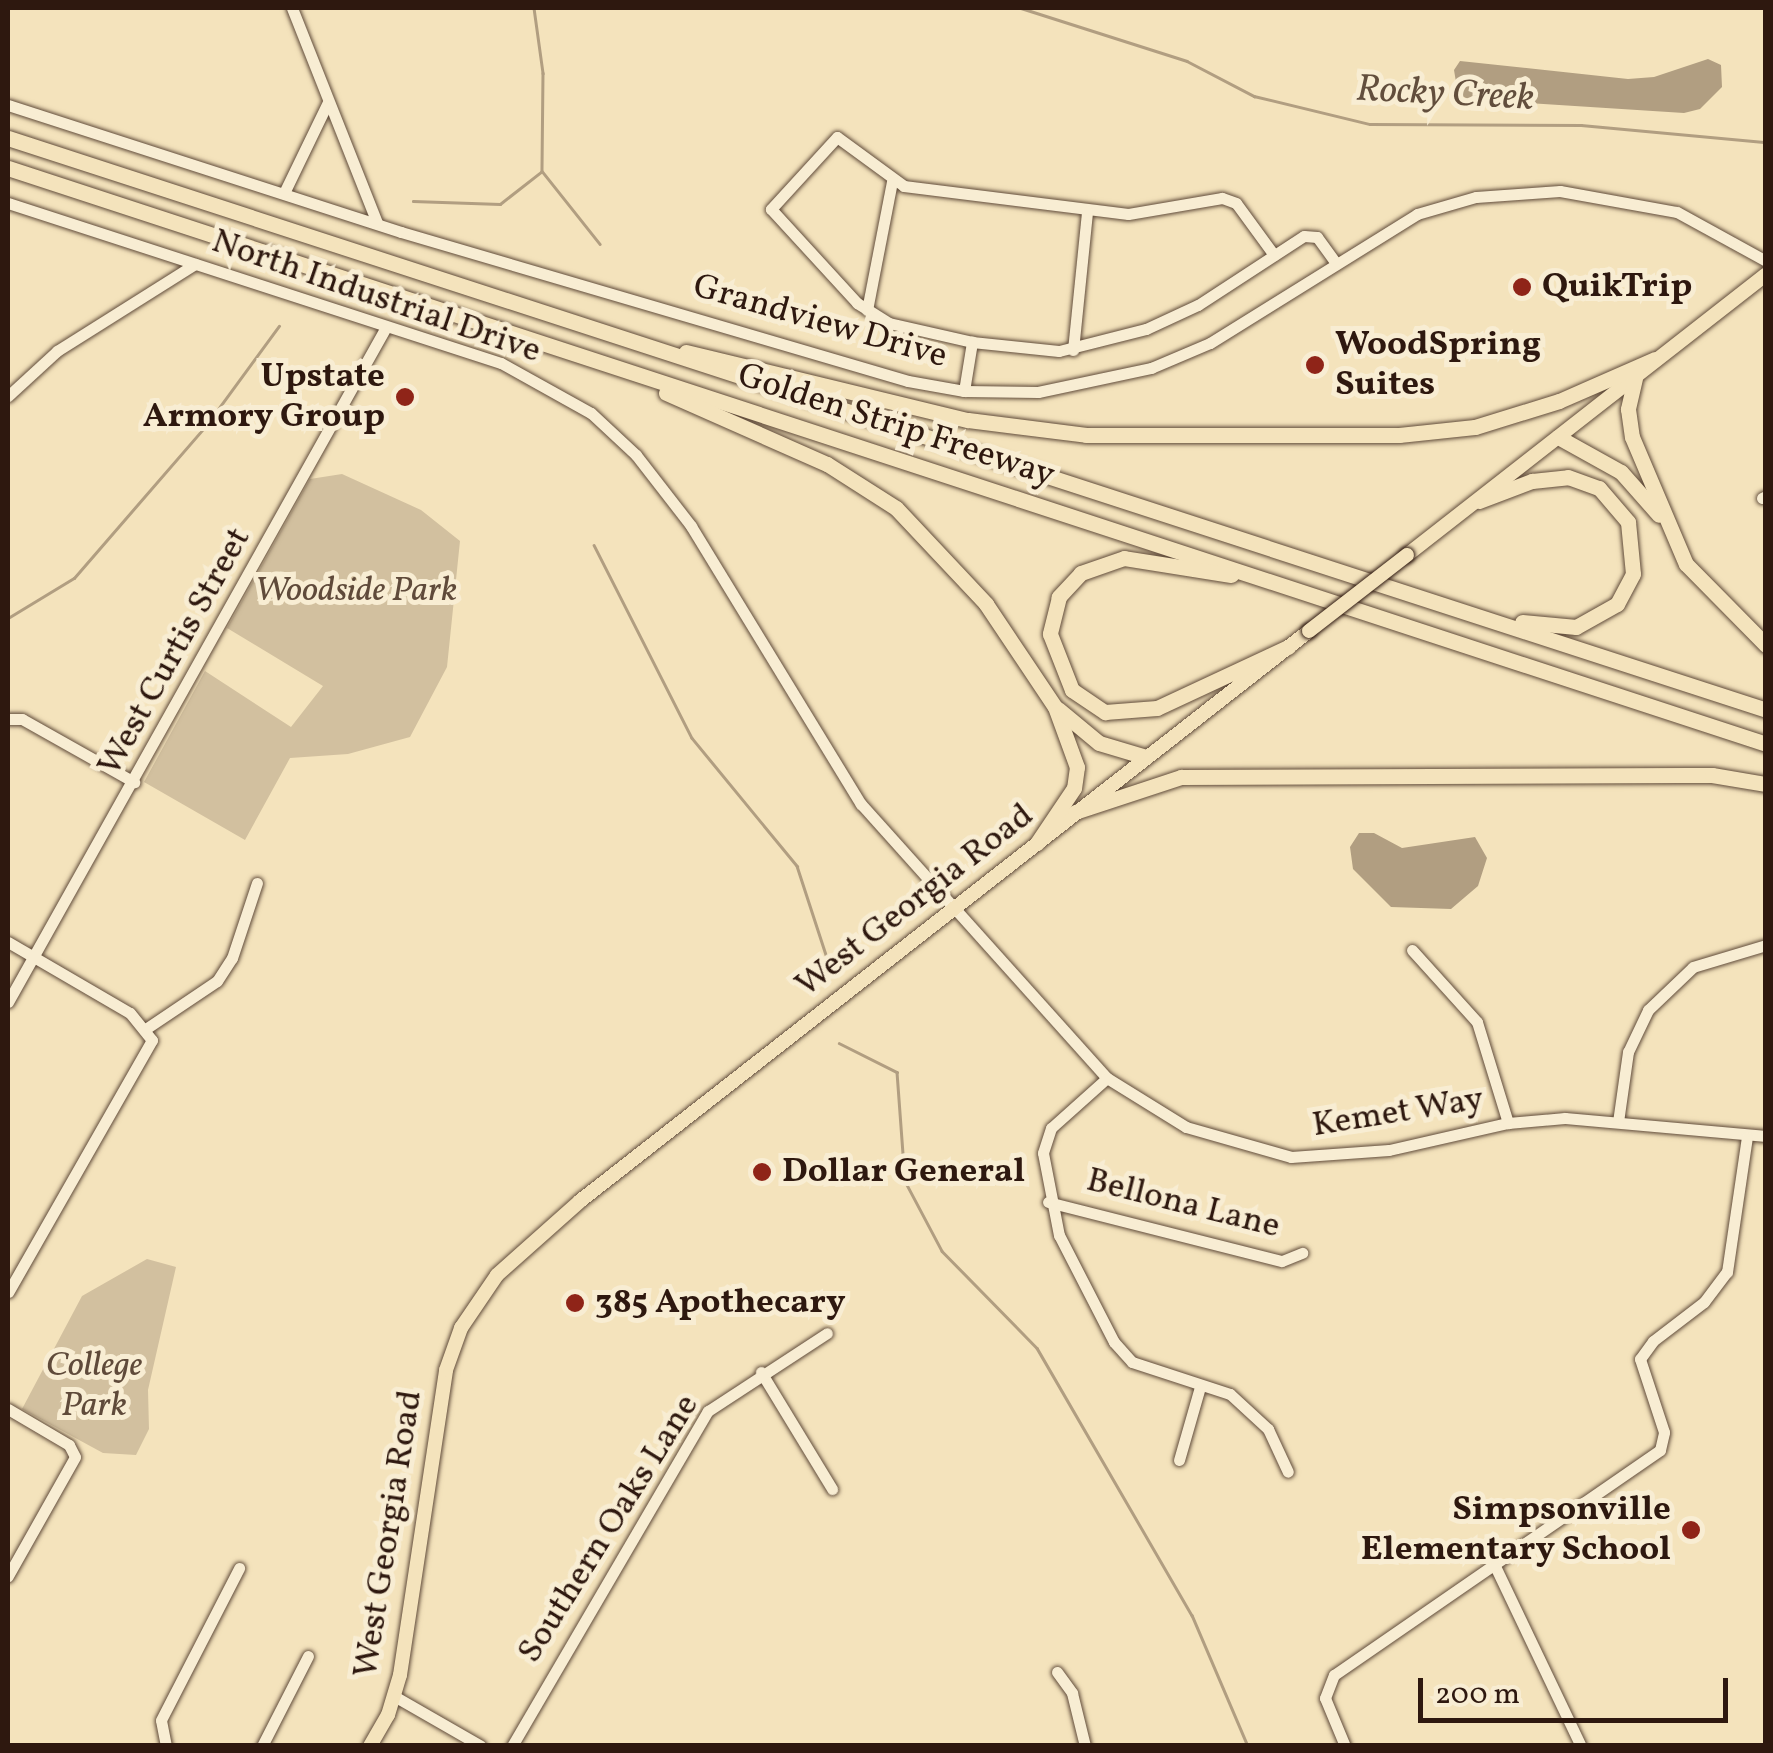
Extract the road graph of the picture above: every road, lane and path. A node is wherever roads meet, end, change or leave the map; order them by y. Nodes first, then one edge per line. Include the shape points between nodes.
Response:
1 (292, 8) edge
2 (328, 102) junction
3 (8, 105) edge
4 (8, 138) edge
5 (8, 168) edge
6 (892, 181) junction
7 (284, 193) junction
8 (8, 204) edge
9 (1087, 212) junction
10 (377, 223) junction
11 (1274, 255) junction
12 (1334, 260) junction
13 (1766, 261) edge
14 (195, 264) junction
15 (1766, 275) edge
16 (868, 310) junction
17 (386, 327) junction
18 (596, 331) junction
19 (972, 342) junction
20 (1073, 350) junction
21 (1655, 359) junction
22 (594, 360) junction
23 (1636, 374) junction
24 (964, 391) junction
25 (8, 396) edge
26 (1558, 437) junction
27 (1479, 501) junction
28 (1668, 526) junction
29 (1276, 582) junction
30 (1489, 618) junction
31 (1766, 644) edge
32 (1288, 648) junction
33 (1055, 707) junction
34 (1766, 710) edge
35 (8, 719) edge
36 (1766, 744) edge
37 (1146, 757) junction
38 (134, 782) junction
39 (1766, 784) edge
40 (1076, 812) junction
41 (1037, 843) junction
42 (257, 883) dead end
43 (950, 911) junction
44 (8, 942) edge
45 (1766, 945) edge
46 (1412, 950) dead end
47 (34, 957) junction
48 (8, 1002) edge
49 (147, 1028) junction
50 (1106, 1078) junction
51 (1618, 1122) junction
52 (1508, 1123) junction
53 (1766, 1136) edge
54 (1747, 1137) junction
55 (1048, 1202) junction
56 (1302, 1253) dead end
57 (8, 1292) edge
58 (828, 1333) dead end
59 (762, 1372) junction
60 (1200, 1387) junction
61 (8, 1409) edge
62 (1179, 1460) dead end
63 (1288, 1472) dead end
64 (832, 1489) dead end
65 (1495, 1566) junction
66 (239, 1568) dead end
67 (8, 1576) edge
68 (308, 1656) dead end
69 (1057, 1672) dead end
70 (394, 1696) junction
71 (166, 1746) edge
72 (262, 1746) edge
73 (370, 1746) edge
74 (481, 1746) edge
75 (512, 1746) edge
76 (1085, 1746) edge
77 (1345, 1746) edge
78 (1581, 1746) edge

1 - 2 street
2 - 7 street
2 - 10 street
3 - 7 street, Grandview Drive
4 - 18 highway, Golden Strip Freeway
5 - 22 highway, Golden Strip Freeway
6 - 9 street
6 - 16 street
6 - 16 street via 837,137 771,205 774,216
7 - 10 street, Grandview Drive
8 - 14 street, North Industrial Drive
9 - 11 street via 1128,214 1222,198 1236,202
9 - 20 street
10 - 24 street, Grandview Drive via 908,381
11 - 12 street via 1304,236 1317,236
11 - 20 street via 1146,330
12 - 13 street, Grandview Drive via 1444,205 1560,191 1676,212
12 - 24 street, Grandview Drive via 1210,343 1151,368 1038,392
14 - 17 street, North Industrial Drive
14 - 25 street via 57,351
15 - 21 main road, West Georgia Road
16 - 19 street via 889,323
17 - 38 street, West Curtis Street
17 - 43 street, North Industrial Drive via 546,383 636,455 691,526 862,804
18 - 21 highway via 968,420 1086,435 1399,435 1475,428 1560,401
18 - 30 highway, Golden Strip Freeway
19 - 20 street
19 - 24 street
21 - 23 main road, West Georgia Road
22 - 29 highway, Golden Strip Freeway
22 - 33 highway via 827,464 896,508 986,604
23 - 26 main road, West Georgia Road
23 - 28 highway via 1628,409 1632,436
26 - 27 main road, West Georgia Road
26 - 28 highway via 1622,472
27 - 30 highway via 1546,478 1586,481 1622,510 1636,556 1617,604 1591,623 1564,627
27 - 32 main road, West Georgia Road, bridge
28 - 31 highway via 1686,564
29 - 32 highway via 1124,558 1081,573 1059,596 1050,634 1072,690 1105,712 1156,708
29 - 36 highway, Golden Strip Freeway
30 - 34 highway, Golden Strip Freeway
32 - 37 main road, West Georgia Road
33 - 37 highway via 1099,743
33 - 41 highway via 1077,767 1074,788
35 - 38 street via 22,719
37 - 40 main road, West Georgia Road
38 - 47 street, West Curtis Street
39 - 40 highway via 1692,775 1181,777
40 - 41 main road, West Georgia Road
41 - 43 main road, West Georgia Road
42 - 49 street via 232,958 217,981
43 - 50 street, Kemet Way
43 - 70 main road, West Georgia Road via 548,1227 484,1290 446,1370
44 - 47 street
45 - 51 street via 1693,967 1648,1010 1628,1052
46 - 52 street via 1477,1022
47 - 48 street, West Curtis Street
47 - 49 street
49 - 57 street via 148,1050
50 - 52 street, Kemet Way via 1200,1133 1290,1158 1389,1150
50 - 55 street via 1051,1128 1043,1153
51 - 52 street, Kemet Way
51 - 54 street, Kemet Way
53 - 54 street, Kemet Way
54 - 65 street via 1726,1272 1704,1302 1640,1359 1664,1432 1660,1450
55 - 56 street, Bellona Lane via 1282,1261
55 - 60 street via 1114,1342 1132,1362
58 - 59 street, Southern Oaks Lane
59 - 64 street
59 - 75 street, Southern Oaks Lane via 722,1397 698,1425
60 - 62 street
60 - 63 street via 1230,1394 1252,1409
61 - 67 street via 69,1445 75,1457
65 - 77 street via 1334,1675 1324,1698
65 - 78 street
66 - 71 street via 161,1720
68 - 72 street
69 - 76 street via 1072,1693
70 - 73 main road, West Georgia Road
70 - 74 street

